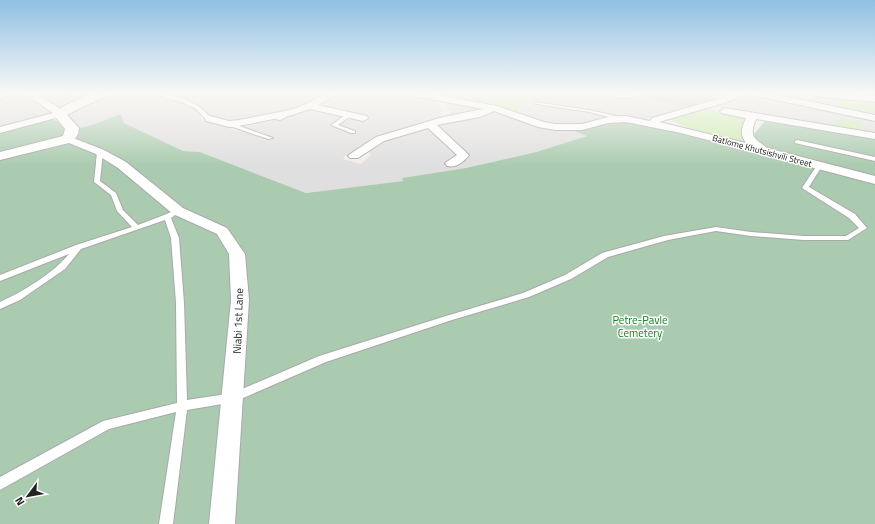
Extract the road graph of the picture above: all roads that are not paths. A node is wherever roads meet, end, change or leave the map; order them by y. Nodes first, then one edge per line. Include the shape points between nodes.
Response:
1 (46, 117) edge
2 (62, 117) edge
3 (207, 117) edge
4 (263, 117) edge
5 (282, 117) edge
6 (345, 117) edge
7 (457, 117) edge
8 (518, 117) edge
9 (619, 117) edge
10 (666, 117) edge
11 (751, 117) edge
12 (761, 117) edge
13 (210, 119) joint
14 (278, 119) dead end
15 (447, 119) joint
16 (626, 119) junction
17 (229, 124) junction
18 (430, 124) junction
19 (653, 124) junction
20 (0, 130) edge
21 (353, 132) dead end
22 (875, 136) edge
23 (270, 138) dead end
24 (68, 139) junction
25 (797, 142) dead end
26 (100, 152) junction
27 (773, 155) junction
28 (0, 156) edge
29 (354, 156) dead end
30 (875, 159) edge
31 (451, 163) dead end
32 (819, 166) junction
33 (875, 180) edge
34 (173, 214) junction
35 (136, 227) junction
36 (79, 247) junction
37 (0, 278) edge
38 (0, 306) edge
39 (234, 397) junction
40 (182, 406) junction
41 (0, 484) edge
42 (166, 524) edge
43 (222, 524) edge

1 - 20 street
2 - 24 street via 72,128
3 - 13 lane
4 - 17 street
5 - 14 lane
6 - 21 lane via 334,125
7 - 15 street
8 - 16 street, Batlome Khutsishvili Street via 556,127 582,127 608,120
9 - 16 lane
10 - 19 street via 656,120
11 - 27 street via 746,136 751,143
12 - 22 street
13 - 17 street
15 - 18 street
16 - 19 street, Batlome Khutsishvili Street
17 - 23 lane
18 - 29 street via 380,139
18 - 31 street via 463,154 460,159
19 - 27 street, Batlome Khutsishvili Street
24 - 26 street, Niabi 1st Lane
24 - 28 street
25 - 30 lane
26 - 34 street, Niabi 1st Lane via 122,165
26 - 35 lane via 97,182 114,194 120,211
27 - 32 street, Batlome Khutsishvili Street
32 - 33 street, Batlome Khutsishvili Street
32 - 39 lane via 805,188 852,216 863,228 848,238 751,234 716,229 666,238 605,255 568,277 526,295 322,359
34 - 35 lane
34 - 39 street, Niabi 1st Lane via 222,231 237,254 240,300
34 - 40 lane via 180,303
35 - 36 lane
36 - 37 lane
36 - 38 lane via 62,267
39 - 40 lane
39 - 43 street, Niabi 1st Lane
40 - 41 lane via 107,425
40 - 42 lane

